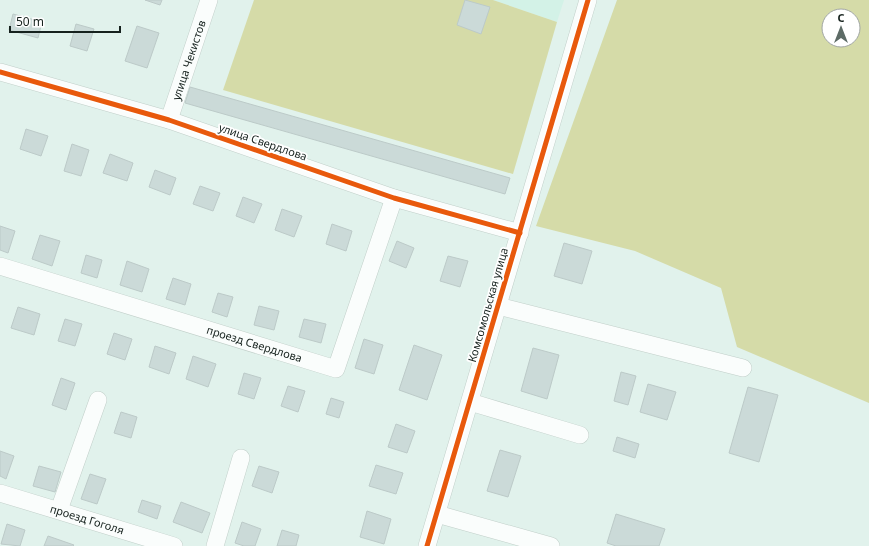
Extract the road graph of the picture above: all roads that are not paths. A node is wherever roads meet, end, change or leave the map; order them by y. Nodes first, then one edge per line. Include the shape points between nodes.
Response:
1 (209, 0) edge
2 (588, 0) edge
3 (0, 72) edge
4 (169, 120) junction
5 (394, 198) junction
6 (520, 233) junction
7 (0, 266) edge
8 (498, 306) junction
9 (743, 368) dead end
10 (98, 400) dead end
11 (470, 402) junction
12 (580, 435) dead end
13 (240, 458) dead end
14 (0, 493) edge
15 (59, 510) junction
16 (437, 514) junction
17 (174, 546) edge
18 (215, 546) edge
19 (427, 546) edge
20 (551, 546) edge

1 - 4 street, улица Чекистов
2 - 6 street, Комсомольская улица
3 - 4 street, улица Свердлова
4 - 5 street, улица Свердлова
5 - 6 street, улица Свердлова
5 - 7 street, проезд Свердлова via 336,369
6 - 8 street, Комсомольская улица
8 - 9 street
8 - 11 street, Комсомольская улица
10 - 15 street
11 - 12 street
11 - 16 street, Комсомольская улица
13 - 18 street
14 - 15 street, проезд Гоголя
15 - 17 street, проезд Гоголя
16 - 19 street, Комсомольская улица
16 - 20 street

